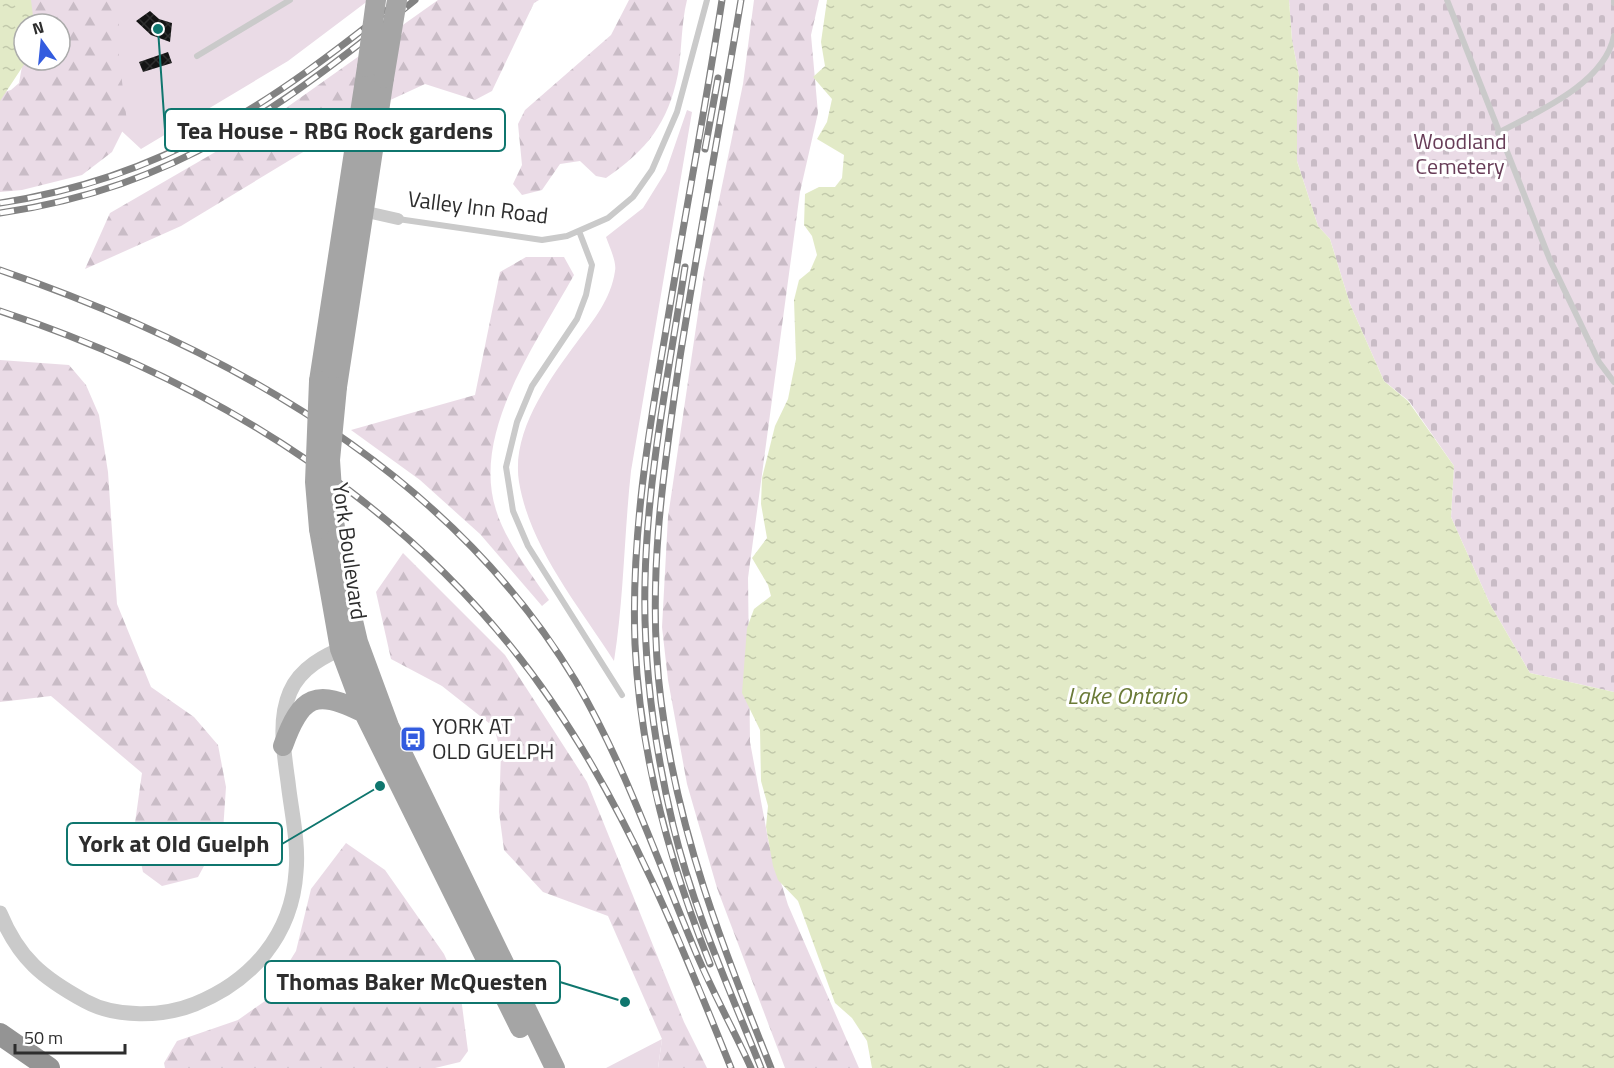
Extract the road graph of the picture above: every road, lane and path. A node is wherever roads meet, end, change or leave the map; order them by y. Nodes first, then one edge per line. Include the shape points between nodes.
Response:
1 (290, 0) edge
2 (376, 0) edge
3 (397, 0) edge
4 (707, 0) edge
5 (1447, 0) edge
6 (1614, 36) edge
7 (197, 56) dead end
8 (1498, 133) junction
9 (355, 210) junction
10 (398, 219) joint
11 (579, 231) junction
12 (1614, 382) edge
13 (349, 646) junction
14 (622, 695) dead end
15 (364, 713) junction
16 (283, 746) junction
17 (0, 913) edge
18 (7, 1038) edge
19 (49, 1068) edge
20 (55, 1068) edge
21 (540, 1068) edge
22 (555, 1068) edge

1 - 7 lane
2 - 9 main road, York Boulevard, bridge
3 - 9 main road, York Boulevard, bridge
4 - 11 lane, Valley Inn Road via 677,112 652,170 633,197 608,218
5 - 8 lane
6 - 8 lane via 1604,59 1589,77 1553,104
8 - 12 lane via 1550,260 1599,362
9 - 10 street, Valley Inn Road
9 - 13 main road, York Boulevard, bridge via 328,384 330,460 326,524 340,565
10 - 11 lane, Valley Inn Road via 542,240
11 - 14 lane via 592,265 586,295 577,319 532,386 517,422 506,467 513,511 528,546
13 - 15 main road, York Boulevard
13 - 16 street via 314,663 290,691 284,710
13 - 22 main road, York Boulevard
15 - 16 main road via 333,698 314,700 292,720
15 - 21 main road, York Boulevard
16 - 17 street via 297,871 286,920 262,960 219,995 179,1010 136,1014 96,1007 51,983 32,965
18 - 19 highway
18 - 20 highway

